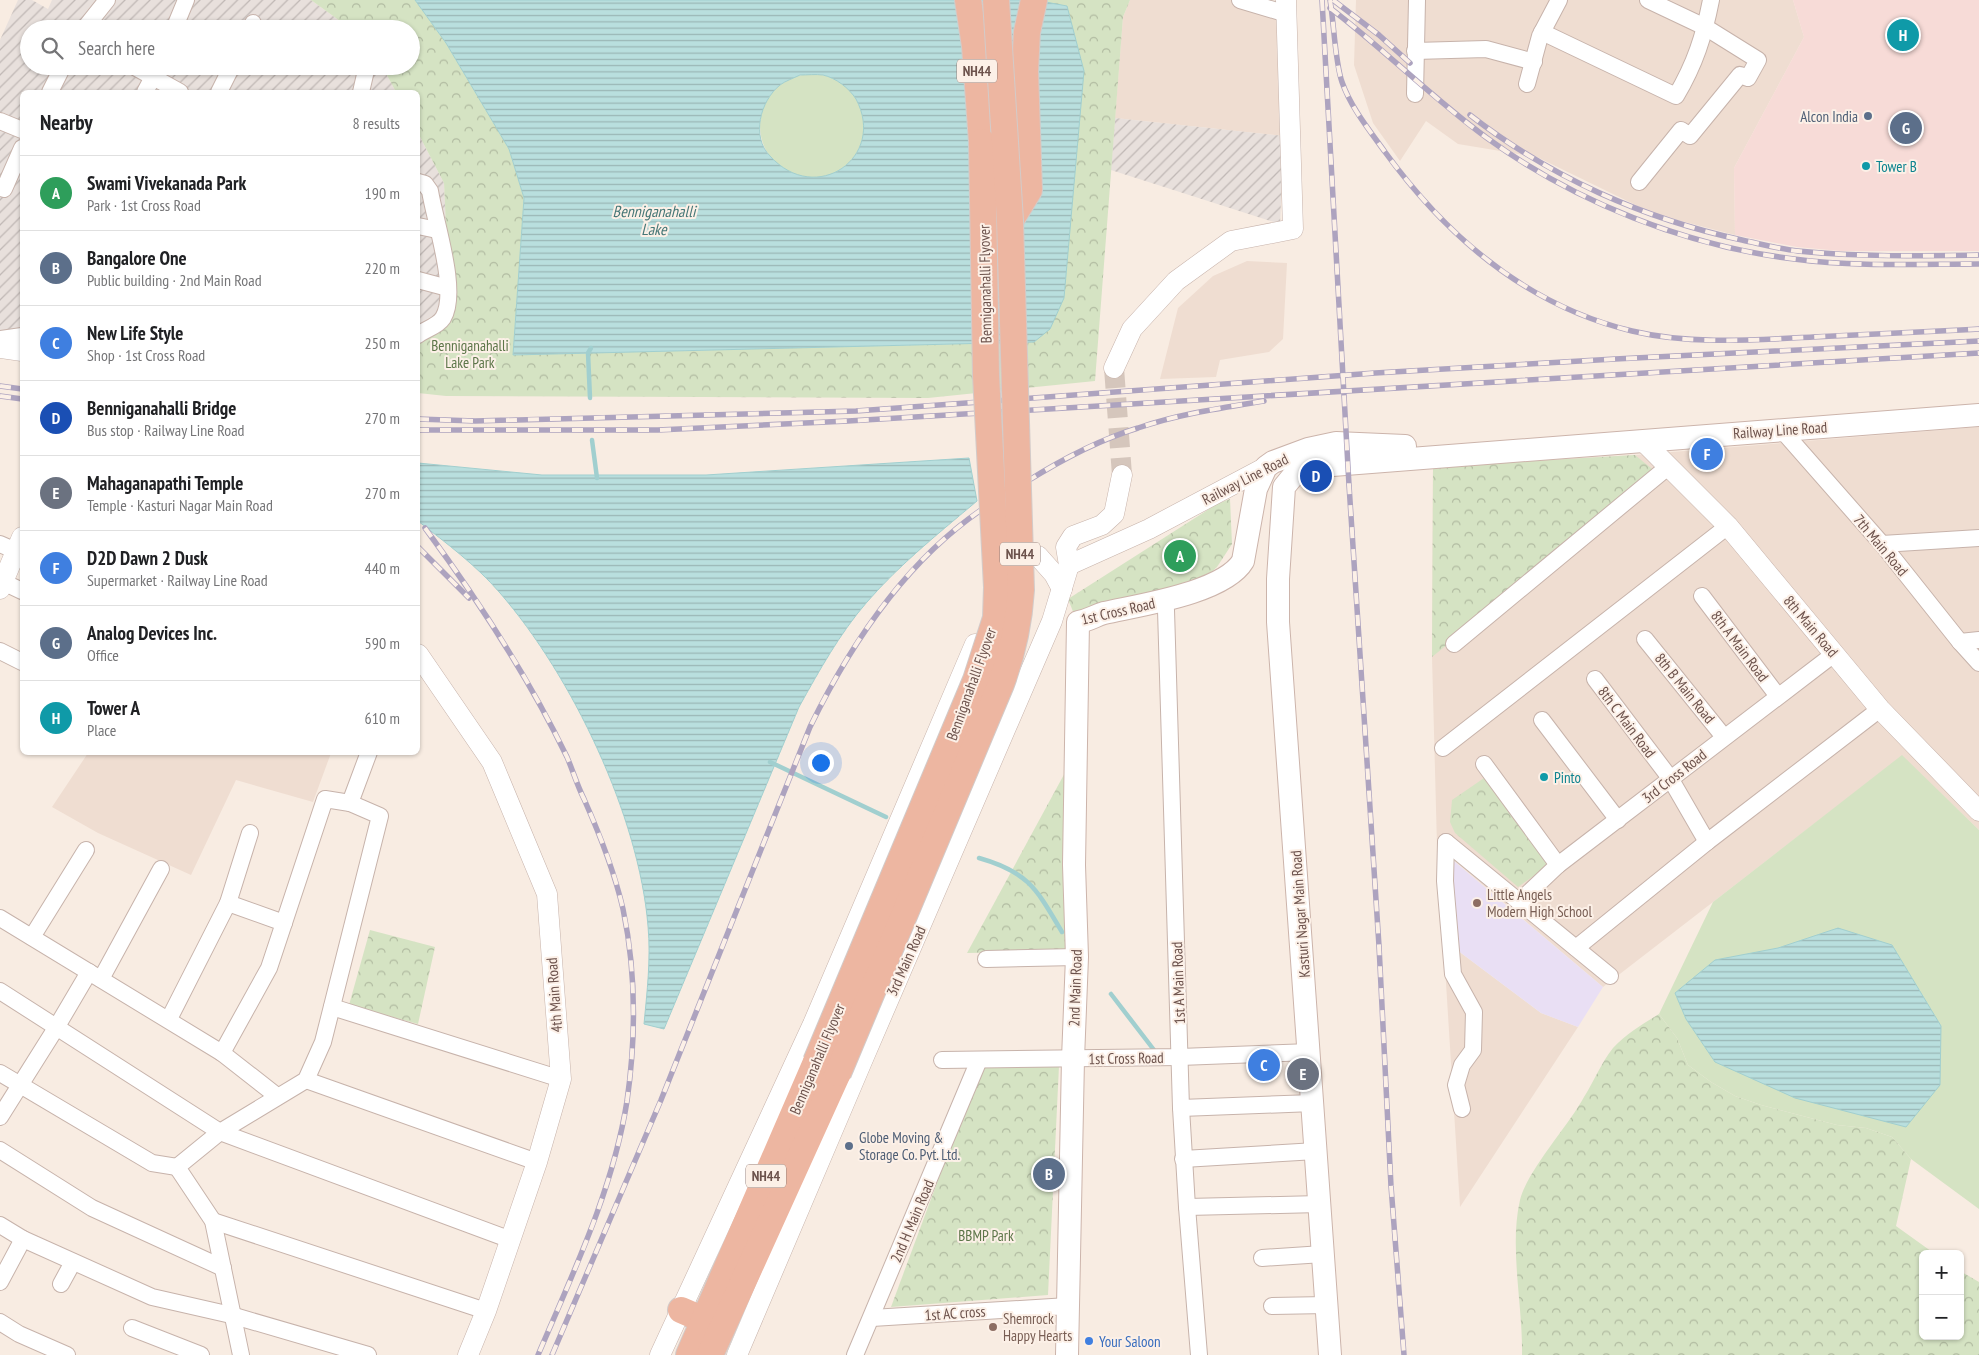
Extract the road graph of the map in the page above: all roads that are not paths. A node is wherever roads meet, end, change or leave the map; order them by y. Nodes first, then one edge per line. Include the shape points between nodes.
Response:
1 (107, 0) edge
2 (186, 0) edge
3 (968, 0) edge
4 (996, 0) edge
5 (1034, 0) edge
6 (1240, 0) edge
7 (1417, 0) edge
8 (1558, 0) edge
9 (1648, 0) edge
10 (1711, 0) edge
11 (1286, 7) edge
12 (91, 20) edge
13 (178, 20) edge
14 (1705, 27) junction
15 (1542, 32) junction
16 (1416, 51) junction
17 (1534, 62) junction
18 (58, 75) edge
19 (153, 75) edge
20 (160, 75) edge
21 (228, 75) edge
22 (365, 75) edge
23 (1527, 84) dead end
24 (51, 90) edge
25 (146, 90) edge
26 (178, 90) edge
27 (220, 90) edge
28 (361, 90) edge
29 (1415, 94) dead end
30 (0, 121) edge
31 (20, 129) edge
32 (20, 153) edge
33 (1639, 182) dead end
34 (420, 183) edge
35 (4, 189) dead end
36 (1010, 221) junction
37 (420, 226) edge
38 (437, 230) junction
39 (420, 281) edge
40 (448, 288) junction
41 (420, 334) edge
42 (20, 336) edge
43 (0, 339) edge
44 (0, 348) edge
45 (20, 351) edge
46 (1114, 368) tunnel mouth
47 (1979, 415) edge
48 (1781, 430) junction
49 (1643, 441) junction
50 (1431, 457) junction
51 (1669, 466) junction
52 (1266, 467) junction
53 (1122, 475) tunnel mouth
54 (1293, 476) joint
55 (1728, 526) junction
56 (1979, 538) edge
57 (13, 544) edge
58 (1882, 544) junction
59 (1069, 565) junction
60 (2, 585) edge
61 (1062, 589) junction
62 (20, 590) edge
63 (1702, 596) dead end
64 (1166, 610) dead end
65 (986, 614) junction
66 (1052, 621) junction
67 (1085, 621) junction
68 (1645, 639) dead end
69 (1979, 640) edge
70 (1960, 642) junction
71 (1454, 644) dead end
72 (0, 651) edge
73 (1834, 654) junction
74 (420, 657) edge
75 (20, 661) edge
76 (1979, 663) edge
77 (1595, 679) dead end
78 (1777, 695) junction
79 (1880, 709) junction
80 (1542, 720) dead end
81 (1724, 737) junction
82 (1443, 748) dead end
83 (368, 755) edge
84 (1484, 764) dead end
85 (1670, 778) junction
86 (350, 803) junction
87 (1979, 811) edge
88 (1618, 820) junction
89 (250, 833) dead end
90 (1707, 842) junction
91 (86, 850) dead end
92 (1558, 865) junction
93 (161, 869) dead end
94 (1519, 902) junction
95 (228, 903) junction
96 (0, 918) edge
97 (284, 924) junction
98 (32, 938) junction
99 (1576, 948) junction
100 (1077, 957) junction
101 (986, 958) dead end
102 (95, 975) junction
103 (1610, 976) dead end
104 (0, 991) edge
105 (332, 1007) junction
106 (168, 1019) junction
107 (56, 1028) junction
108 (1310, 1052) junction
109 (222, 1053) junction
110 (1180, 1057) junction
111 (1072, 1059) junction
112 (942, 1060) dead end
113 (979, 1060) junction
114 (827, 1068) junction
115 (0, 1074) edge
116 (561, 1079) junction
117 (306, 1080) junction
118 (20, 1087) junction
119 (277, 1096) junction
120 (1313, 1103) junction
121 (1181, 1108) junction
122 (1462, 1109) dead end
123 (0, 1117) edge
124 (220, 1132) junction
125 (0, 1150) edge
126 (1316, 1151) junction
127 (1183, 1159) junction
128 (537, 1162) junction
129 (177, 1167) junction
130 (1320, 1204) junction
131 (1186, 1207) junction
132 (213, 1221) junction
133 (0, 1225) edge
134 (23, 1239) junction
135 (511, 1240) junction
136 (1323, 1254) junction
137 (1262, 1258) dead end
138 (73, 1262) junction
139 (223, 1268) junction
140 (0, 1282) edge
141 (61, 1284) dead end
142 (1068, 1306) junction
143 (1272, 1306) dead end
144 (1327, 1306) junction
145 (486, 1311) junction
146 (730, 1312) junction
147 (231, 1315) junction
148 (692, 1315) junction
149 (872, 1318) junction
150 (0, 1322) edge
151 (132, 1328) dead end
152 (67, 1355) edge
153 (201, 1355) edge
154 (241, 1355) edge
155 (368, 1355) edge
156 (468, 1355) edge
157 (660, 1355) edge
158 (689, 1355) edge
159 (710, 1355) edge
160 (723, 1355) edge
161 (738, 1355) edge
162 (855, 1355) edge
163 (1067, 1355) edge
164 (1199, 1355) edge
165 (1330, 1355) edge

1 - 12 street
2 - 13 street
3 - 114 highway, Benniganahalli Flyover / NH44, bridge via 982,142 986,375 997,550 996,618 987,651
4 - 36 highway, Benniganahalli Flyover / NH44, bridge
5 - 36 highway via 1027,32 1025,71 1029,190
6 - 11 street
7 - 16 street
8 - 15 street
9 - 14 street
10 - 14 street
11 - 46 street via 1293,229 1231,241 1176,281 1132,329
14 - 15 street via 1699,50 1676,96
14 - 33 street via 1758,60 1748,78 1740,75 1690,136 1680,130
15 - 17 street
16 - 17 street via 1486,49
16 - 29 street
17 - 23 street
18 - 24 street
19 - 25 street
20 - 26 street
21 - 27 street
22 - 28 street
30 - 31 street
32 - 35 street
34 - 38 street via 430,191
36 - 114 highway, Benniganahalli Flyover / NH44, bridge via 1021,590 1014,650
37 - 38 street
38 - 40 street via 448,270
39 - 40 street
40 - 41 street via 444,317 440,323
42 - 43 street
44 - 45 street
47 - 48 main road, Railway Line Road
48 - 49 main road, Railway Line Road
48 - 58 street, 7th Main Road
49 - 50 main road, Railway Line Road
49 - 51 street, 8th Main Road
50 - 52 main road, Railway Line Road via 1405,446 1336,443 1308,449
50 - 54 main road, Railway Line Road via 1307,467
51 - 55 street, 8th Main Road
51 - 71 street
52 - 59 street, Railway Line Road via 1149,528
52 - 67 main road, 1st Cross Road via 1256,490 1243,562 1238,569 1211,584 1163,601 1100,614
53 - 59 street, 3rd Main Road via 1114,514 1102,525 1073,536 1066,547
54 - 108 main road, Kasturi Nagar Main Road via 1284,488 1278,622
55 - 73 street, 8th Main Road
55 - 82 street
56 - 58 street
57 - 60 street
58 - 70 street, 7th Main Road
59 - 61 street, 3rd Main Road
60 - 62 street
61 - 65 street via 1038,556 1004,561 991,566
61 - 66 street, 3rd Main Road
63 - 78 street, 8th A Main Road
64 - 110 street, 1st A Main Road
65 - 66 street, 1st Cross Road
65 - 148 street via 969,661
66 - 67 street, 1st Cross Road
66 - 161 street, 3rd Main Road
67 - 100 main road, 2nd Main Road via 1074,865
68 - 81 street, 8th B Main Road
69 - 70 street
70 - 76 street, 7th Main Road
72 - 75 street
73 - 78 street, 3rd Cross Road
73 - 79 street, 8th Main Road
74 - 116 street, 4th Main Road via 492,762 547,894
77 - 85 street, 8th C Main Road
78 - 81 street, 3rd Cross Road
79 - 87 street, 8th Main Road
79 - 90 street
80 - 88 street
81 - 85 street, 3rd Cross Road
83 - 86 street
84 - 92 street
85 - 88 street, 3rd Cross Road
85 - 90 street, 8th C Main Road
86 - 97 street via 325,799
86 - 105 street via 380,816
88 - 92 street, 3rd Cross Road
89 - 95 street
90 - 99 street
91 - 98 street
92 - 94 street, 3rd Cross Road
93 - 102 street
94 - 99 street
94 - 122 street via 1446,842 1445,881 1453,974 1474,1012 1473,1050 1462,1065 1456,1085
95 - 97 street
95 - 106 street
96 - 98 street
97 - 109 street via 269,968
98 - 102 street
99 - 103 street
100 - 101 street
100 - 111 main road, 2nd Main Road
102 - 106 street
102 - 107 street
104 - 107 street
105 - 116 street
105 - 117 street via 323,1042
106 - 109 street
107 - 118 street
107 - 124 street
108 - 110 street, 1st Cross Road
108 - 120 main road, Kasturi Nagar Main Road
109 - 119 street
110 - 111 street, 1st Cross Road
110 - 121 street, 1st A Main Road
111 - 113 street, 1st Cross Road
111 - 142 main road, 2nd Main Road
112 - 113 street, 1st Cross Road
113 - 149 street, 2nd H Main Road
114 - 146 highway, Benniganahalli Flyover / NH44
114 - 148 highway, Benniganahalli Flyover / NH44
115 - 118 street
116 - 128 street, 4th Main Road
117 - 119 street
117 - 128 street
118 - 123 street
118 - 129 street via 152,1163
119 - 124 street
120 - 121 street
120 - 126 main road, Kasturi Nagar Main Road
121 - 127 street, 1st A Main Road
124 - 129 street
124 - 135 street
125 - 139 street via 92,1208
126 - 127 street
126 - 130 main road, Kasturi Nagar Main Road
127 - 131 street, 1st A Main Road
128 - 135 street, 4th Main Road
129 - 132 street
130 - 131 street
130 - 136 main road, Kasturi Nagar Main Road
131 - 164 street, 1st A Main Road
132 - 139 street
132 - 145 street
133 - 134 street
134 - 138 street
134 - 140 street
135 - 145 street, 4th Main Road
136 - 137 street
136 - 144 main road, Kasturi Nagar Main Road
138 - 141 street
138 - 147 street via 152,1297
139 - 147 street
142 - 149 street, 1st AC cross
142 - 163 main road, 2nd Main Road
143 - 144 street
144 - 165 main road, Kasturi Nagar Main Road
145 - 156 street, 4th Main Road
146 - 159 highway, NH44
146 - 160 highway via 734,1329
147 - 154 street
147 - 155 street
148 - 157 street
148 - 158 highway, NH44
149 - 162 street, 2nd H Main Road
150 - 152 street
151 - 153 street

